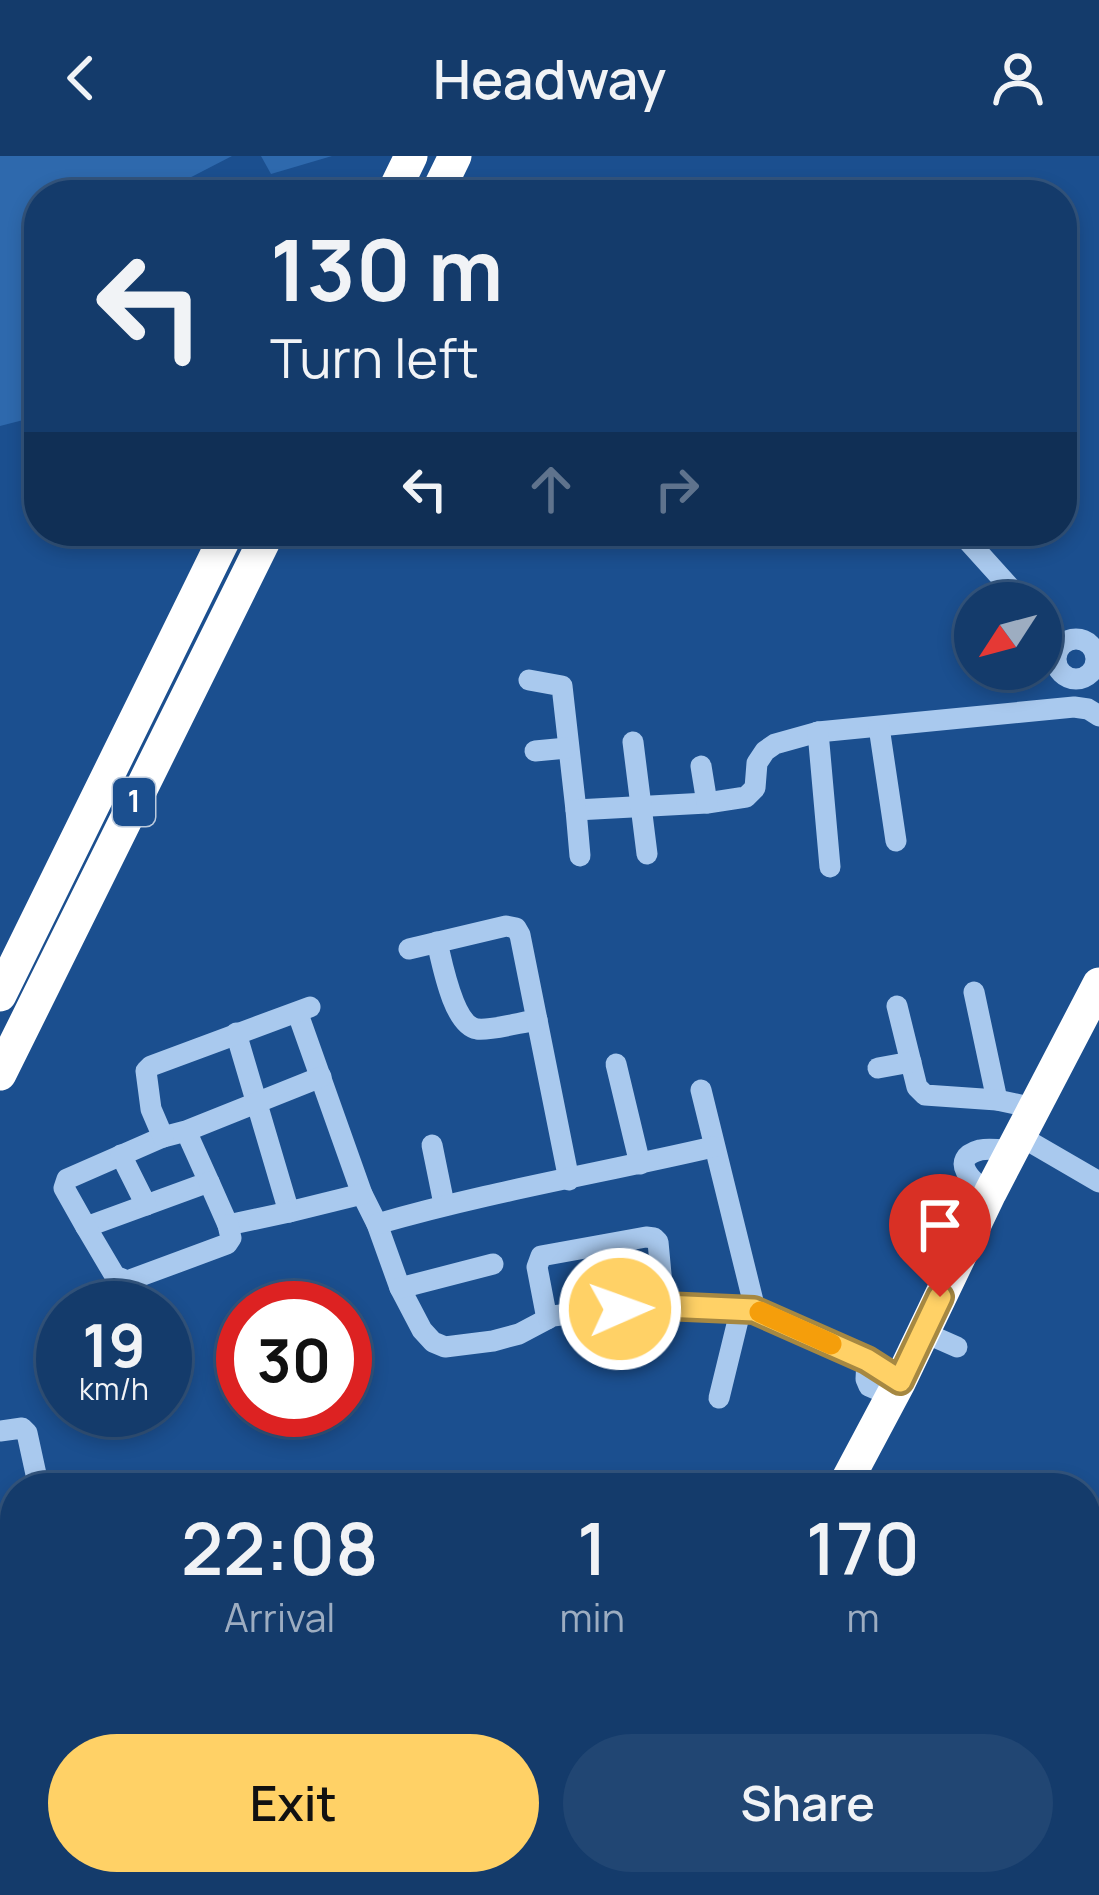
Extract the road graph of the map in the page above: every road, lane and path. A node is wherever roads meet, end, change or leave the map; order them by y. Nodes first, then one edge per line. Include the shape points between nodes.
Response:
1 (221, 546) edge
2 (261, 546) edge
3 (973, 546) edge
4 (1005, 582) edge
5 (1062, 644) edge
6 (1098, 654) edge
7 (1062, 675) edge
8 (1094, 678) edge
9 (530, 680) dead end
10 (1099, 716) edge
11 (879, 727) junction
12 (818, 732) junction
13 (633, 742) dead end
14 (567, 748) junction
15 (535, 752) dead end
16 (701, 766) dead end
17 (707, 803) junction
18 (643, 807) junction
19 (576, 810) junction
20 (896, 841) dead end
21 (647, 854) dead end
22 (580, 856) dead end
23 (830, 867) dead end
24 (436, 942) junction
25 (409, 950) dead end
26 (1099, 984) edge
27 (974, 992) dead end
28 (0, 995) edge
29 (897, 1006) dead end
30 (537, 1020) junction
31 (236, 1033) junction
32 (911, 1062) junction
33 (616, 1064) dead end
34 (878, 1067) dead end
35 (0, 1074) edge
36 (321, 1077) junction
37 (701, 1090) dead end
38 (997, 1100) junction
39 (255, 1102) junction
40 (186, 1131) junction
41 (1022, 1132) junction
42 (164, 1137) junction
43 (432, 1145) dead end
44 (713, 1147) junction
45 (121, 1155) junction
46 (640, 1164) junction
47 (569, 1180) junction
48 (209, 1182) junction
49 (1099, 1182) edge
50 (362, 1194) junction
51 (146, 1204) junction
52 (444, 1204) junction
53 (289, 1212) junction
54 (377, 1224) junction
55 (228, 1226) junction
56 (86, 1227) junction
57 (494, 1264) dead end
58 (400, 1288) junction
59 (664, 1306) junction
60 (748, 1309) junction
61 (547, 1319) junction
62 (923, 1332) junction
63 (957, 1347) dead end
64 (896, 1388) junction
65 (719, 1398) dead end
66 (0, 1431) edge
67 (36, 1473) edge
68 (851, 1473) edge

1 - 28 highway, 1
2 - 35 highway, 1
3 - 4 street
5 - 6 street via 1088,641
6 - 8 street
7 - 8 street
9 - 14 street via 562,686
10 - 11 street via 1074,706
11 - 12 street
11 - 20 street
12 - 17 street via 765,752 746,797
12 - 23 street
13 - 18 street
14 - 15 street
14 - 19 street
16 - 17 street
17 - 18 street
18 - 19 street
18 - 21 street
19 - 22 street
24 - 25 street
24 - 30 street via 466,1023 477,1029
24 - 30 street via 515,928
26 - 41 highway
27 - 38 street
29 - 32 street
30 - 47 street
31 - 36 street via 305,1010
31 - 39 street
31 - 42 street via 146,1070
32 - 34 street
32 - 38 street via 925,1095
33 - 46 street
36 - 39 street
36 - 50 street
37 - 44 street
38 - 41 street
39 - 40 street
39 - 53 street
40 - 42 street
40 - 48 street
41 - 49 street
41 - 62 highway
42 - 45 street
43 - 52 street
44 - 46 street
44 - 60 street
45 - 51 street
45 - 56 street via 68,1179 64,1188
46 - 47 street
47 - 52 street
48 - 51 street
48 - 55 street
50 - 53 street
50 - 54 street
51 - 56 street
52 - 54 street
53 - 55 street
54 - 58 street
55 - 56 street via 227,1244 127,1281 115,1276
57 - 58 street
58 - 61 street via 422,1330 445,1347 519,1334
59 - 60 street
59 - 61 street
59 - 61 street via 658,1243 646,1238 541,1256
60 - 64 street via 867,1360 869,1386
60 - 65 street
62 - 63 street
62 - 64 highway
64 - 68 highway
66 - 67 street via 27,1433

